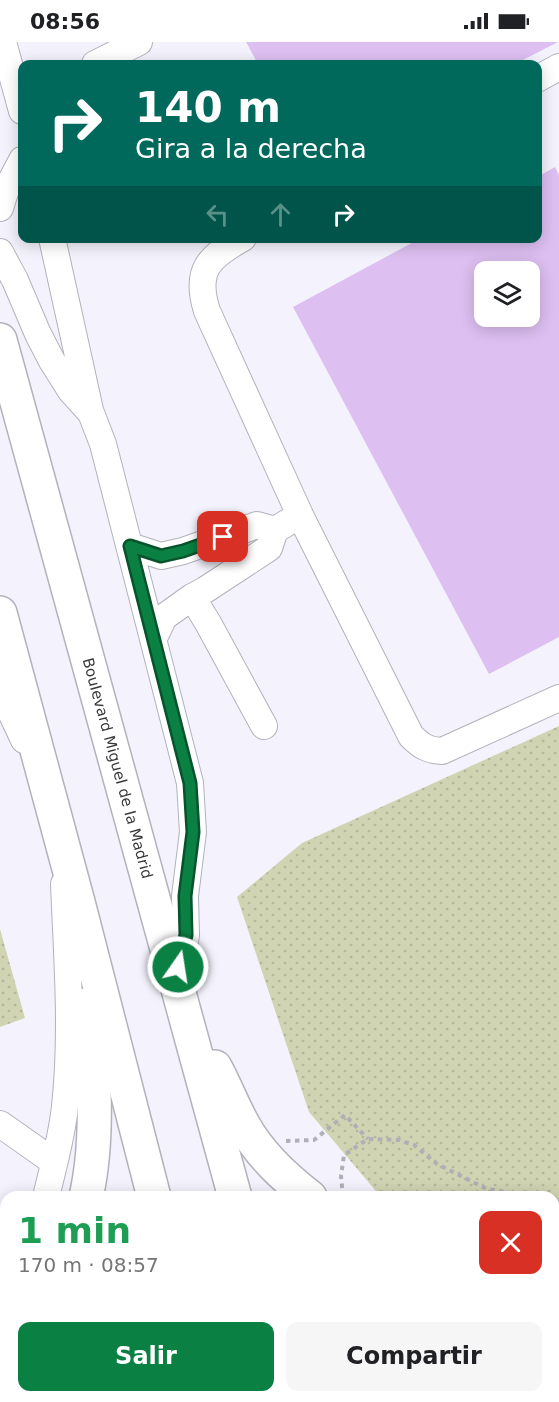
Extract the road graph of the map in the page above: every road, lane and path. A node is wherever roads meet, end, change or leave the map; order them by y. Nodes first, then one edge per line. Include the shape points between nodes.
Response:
1 (3, 42) edge
2 (134, 43) edge
3 (103, 60) edge
4 (559, 67) edge
5 (542, 76) edge
6 (18, 96) edge
7 (18, 168) edge
8 (0, 208) edge
9 (53, 243) edge
10 (234, 243) edge
11 (0, 252) edge
12 (0, 340) edge
13 (91, 414) junction
14 (300, 515) junction
15 (275, 530) junction
16 (130, 546) junction
17 (192, 597) junction
18 (0, 613) edge
19 (154, 638) junction
20 (0, 689) edge
21 (559, 698) edge
22 (264, 726) dead end
23 (45, 785) junction
24 (62, 844) junction
25 (78, 902) junction
26 (174, 977) junction
27 (189, 1029) junction
28 (0, 1124) edge
29 (368, 1139) junction
30 (310, 1141) dead end
31 (54, 1162) junction
32 (47, 1191) edge
33 (87, 1191) edge
34 (152, 1191) edge
35 (233, 1191) edge
36 (303, 1191) edge
37 (342, 1191) edge
38 (499, 1191) edge

1 - 6 street
2 - 3 street
4 - 5 street
7 - 8 street
9 - 13 street
10 - 14 street via 208,262 202,294
11 - 13 street via 52,361
12 - 26 highway, Boulevard Miguel de la Madrid
13 - 16 street via 103,444
14 - 15 street
14 - 21 street via 411,736 422,747 451,748
15 - 16 street via 258,525 161,556
15 - 17 street via 269,548
16 - 19 street
17 - 19 street via 164,617
17 - 22 street
18 - 23 highway
19 - 26 street via 193,807 185,896 186,935
20 - 23 street
23 - 24 highway
24 - 25 highway
24 - 31 street via 68,1076
25 - 33 highway via 76,927 89,1022 93,1094
25 - 34 highway
26 - 27 highway, Boulevard Miguel de la Madrid
27 - 35 highway, Boulevard Miguel de la Madrid
27 - 36 highway via 207,1053 255,1144
28 - 31 street
29 - 30 path via 345,1115
29 - 37 path via 344,1155
29 - 38 path via 399,1140 414,1145 437,1164
31 - 32 street

